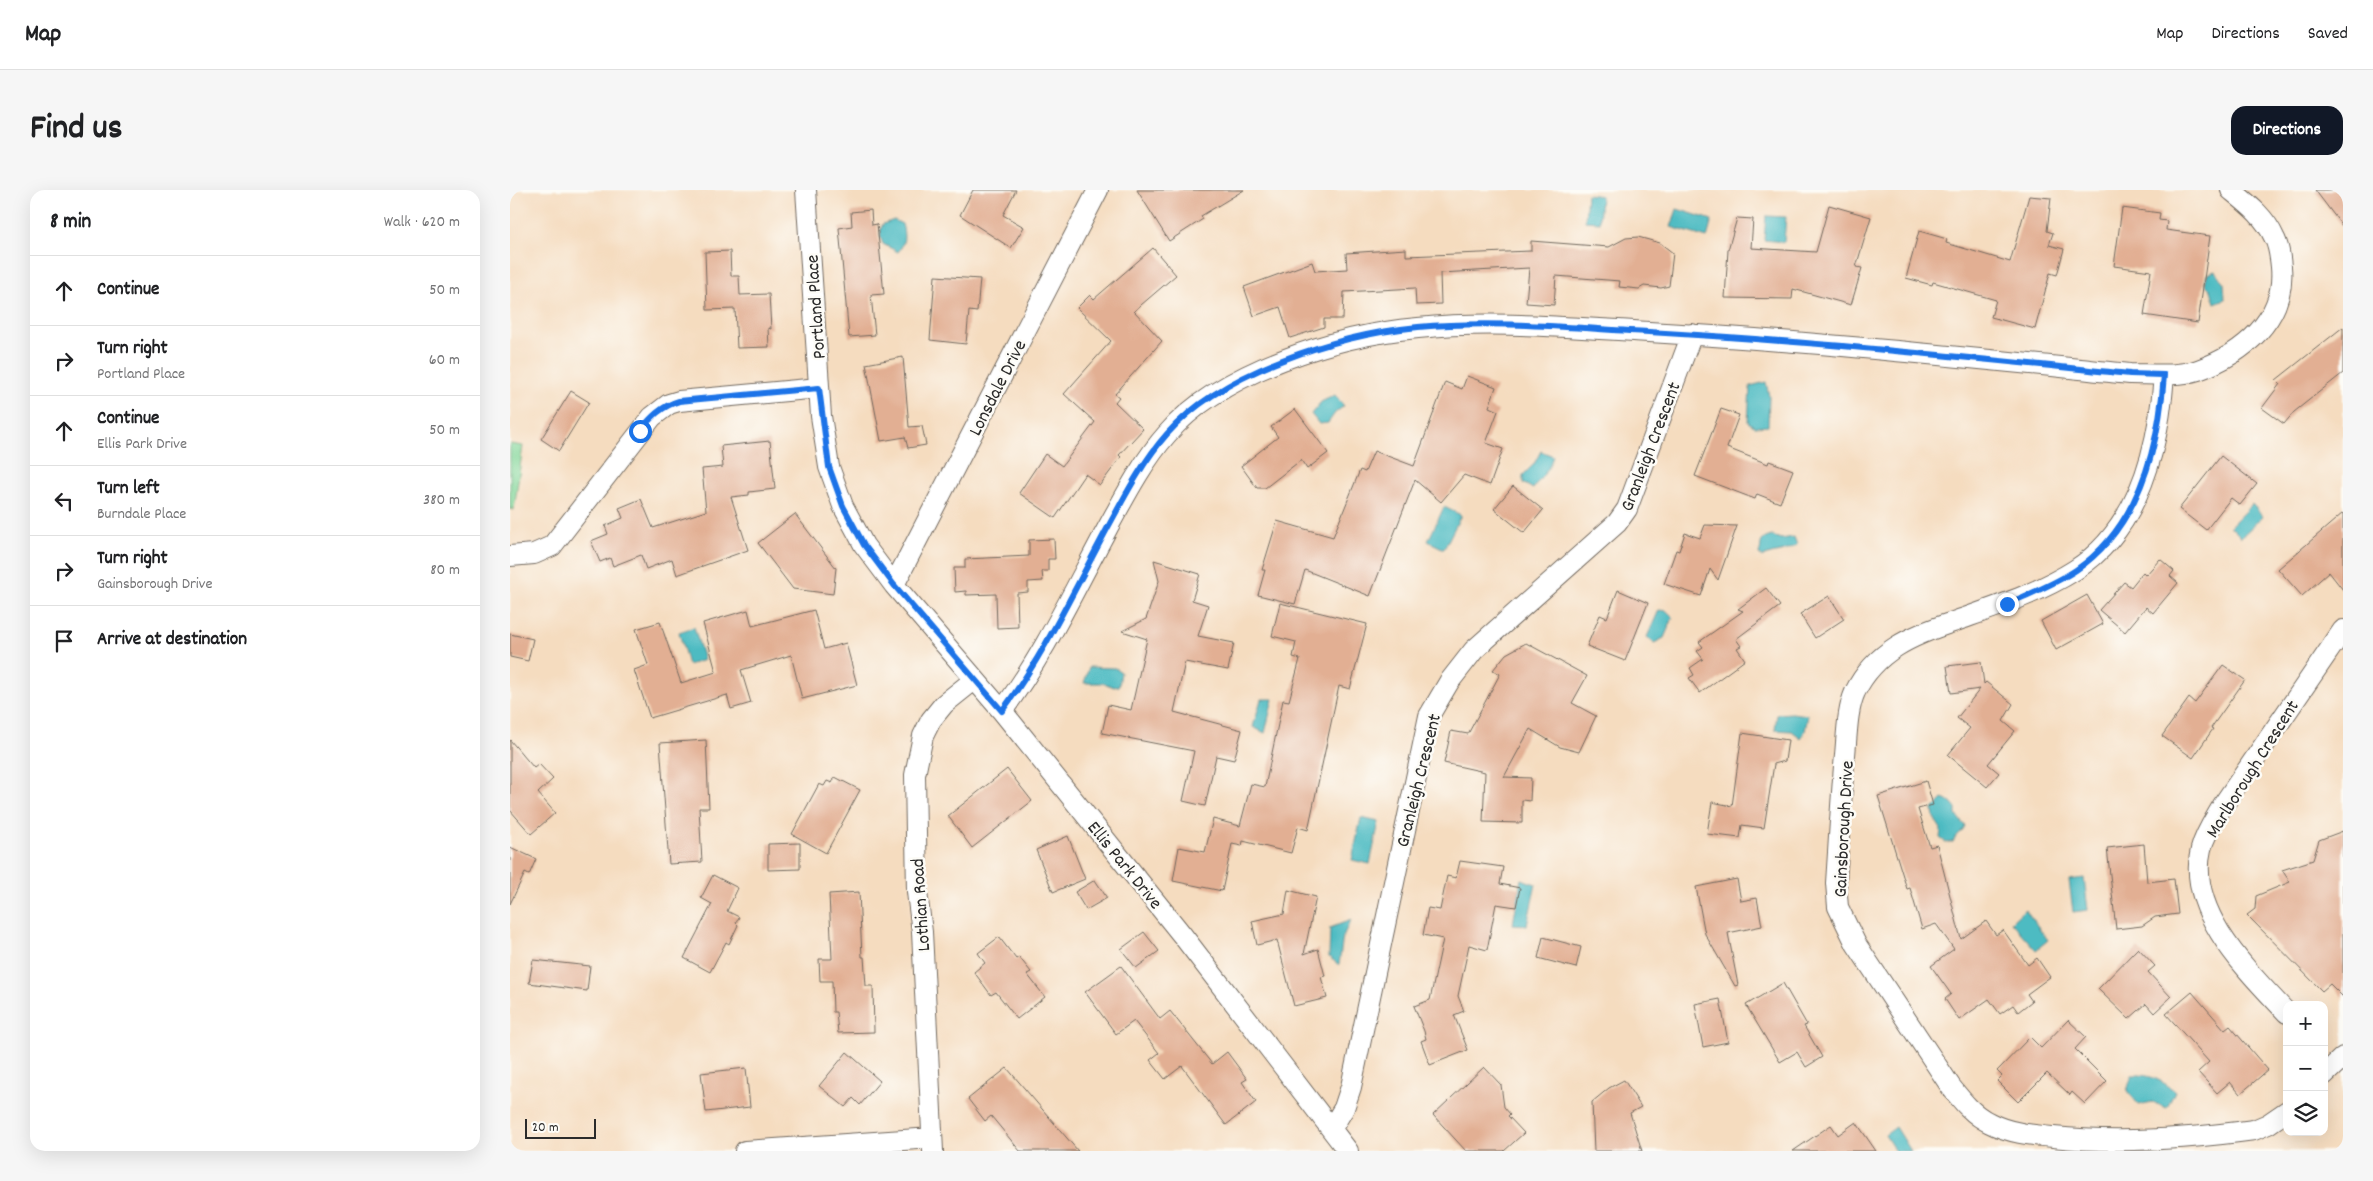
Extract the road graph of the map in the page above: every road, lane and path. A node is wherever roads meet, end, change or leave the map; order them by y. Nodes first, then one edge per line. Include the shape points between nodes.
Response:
1 (806, 190) edge
2 (1098, 190) edge
3 (2231, 190) edge
4 (1692, 334) junction
5 (2164, 375) junction
6 (819, 388) junction
7 (510, 556) edge
8 (894, 585) junction
9 (2343, 630) edge
10 (974, 680) junction
11 (1002, 711) junction
12 (2283, 1008) edge
13 (2283, 1114) edge
14 (1332, 1128) junction
15 (932, 1145) edge
16 (745, 1151) edge
17 (1348, 1151) edge

1 - 6 street, Portland Place
2 - 8 street, Lonsdale Drive
3 - 5 street via 2259,214 2275,239 2282,278 2279,297 2272,316 2239,350 2196,370
4 - 5 street
4 - 11 street via 1513,324 1418,328 1374,334 1307,351 1242,379 1184,417 1145,464 1033,666
4 - 14 street, Granleigh Crescent via 1628,508 1617,524 1474,650 1449,682 1429,716 1351,1087
5 - 13 street, Gainsborough Drive via 2157,430 2136,501 2123,523 2100,550 2076,570 2007,604 1920,633 1892,648 1864,676 1854,694 1847,729 1836,883 1838,907 1856,944 1951,1087 1967,1106 1991,1124 2025,1134 2068,1139 2160,1140 2254,1130
6 - 7 street via 669,404 652,417 552,546 534,554
6 - 8 street, Portland Place via 829,467 843,506 864,545
8 - 10 street, Ellis Park Drive
9 - 12 street, Marlborough Crescent via 2223,804 2201,850 2200,875 2212,920 2228,945
10 - 11 street, Ellis Park Drive
10 - 15 street, Lothian Road via 944,704 931,720 923,736 915,775 917,892 922,932
11 - 14 street, Ellis Park Drive
14 - 17 street, Ellis Park Drive
15 - 16 street

